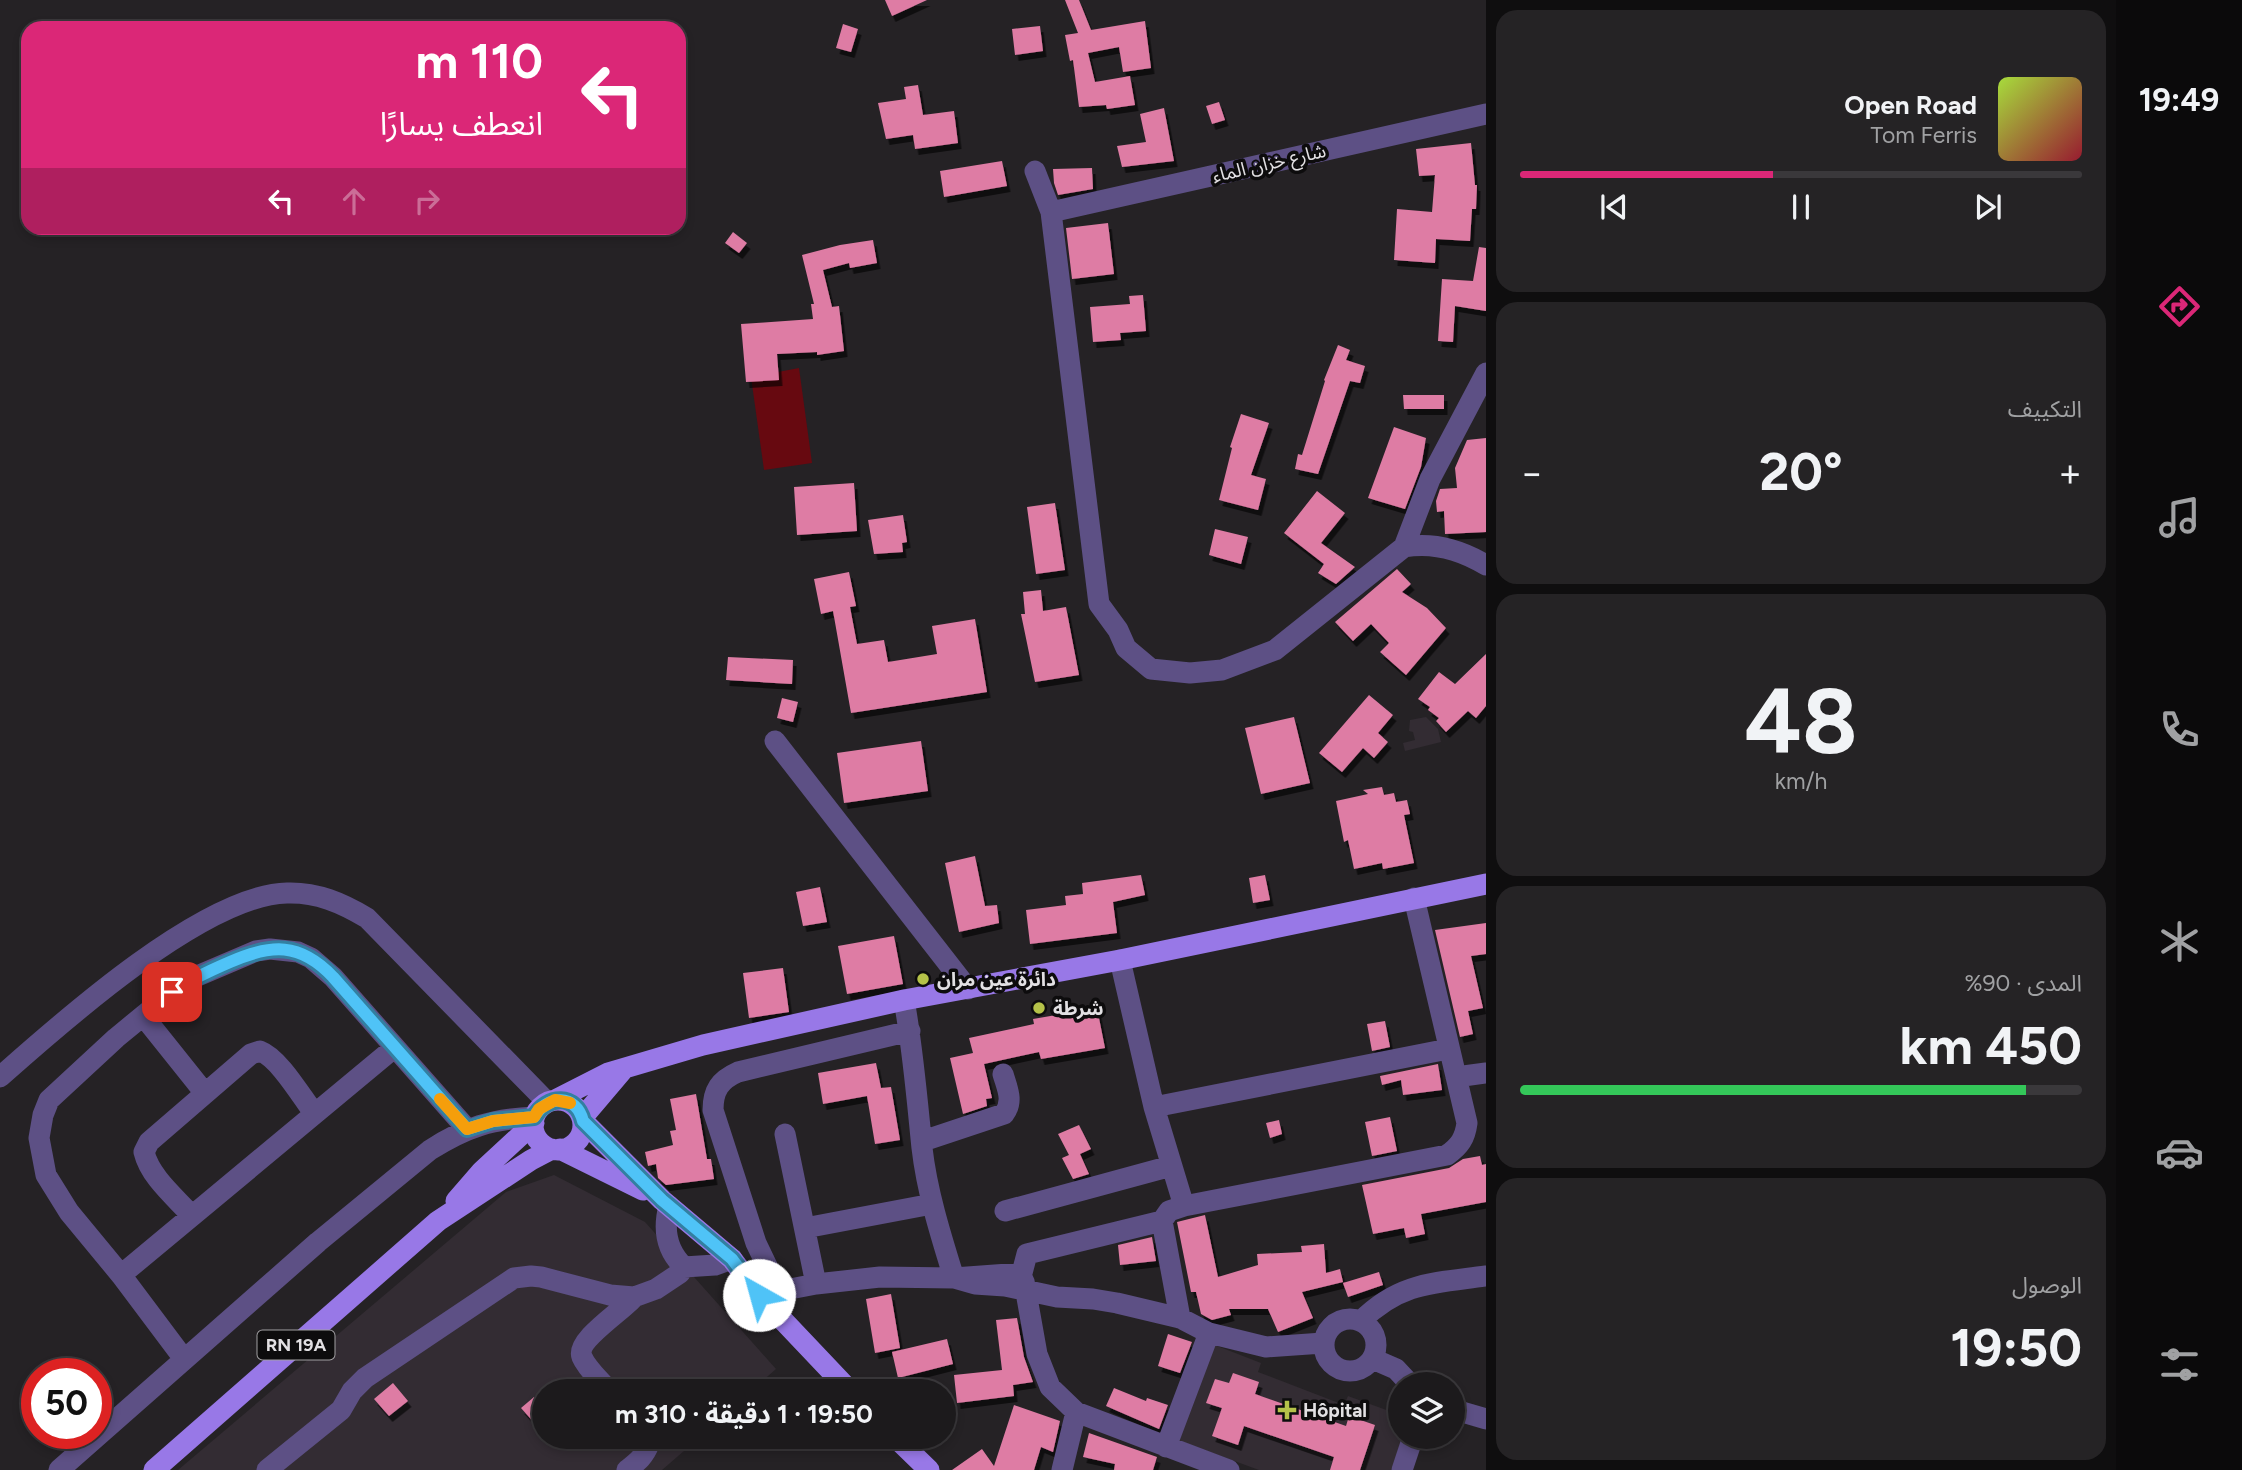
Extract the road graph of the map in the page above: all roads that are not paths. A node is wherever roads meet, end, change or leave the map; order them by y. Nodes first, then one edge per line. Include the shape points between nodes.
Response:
1 (1486, 114) edge
2 (1035, 171) dead end
3 (1051, 212) junction
4 (1486, 373) edge
5 (1404, 547) junction
6 (1486, 565) edge
7 (775, 741) dead end
8 (1486, 884) edge
9 (1414, 898) junction
10 (1120, 960) junction
11 (968, 989) junction
12 (904, 1000) junction
13 (144, 1017) junction
14 (910, 1031) junction
15 (394, 1048) junction
16 (1448, 1049) junction
17 (627, 1067) junction
18 (1486, 1073) edge
19 (1003, 1074) dead end
20 (0, 1077) edge
21 (1456, 1077) junction
22 (204, 1092) junction
23 (1154, 1107) junction
24 (542, 1111) junction
25 (314, 1113) junction
26 (583, 1119) junction
27 (467, 1129) junction
28 (785, 1134) dead end
29 (923, 1140) junction
30 (556, 1149) junction
31 (1171, 1167) junction
32 (666, 1203) junction
33 (932, 1203) junction
34 (1184, 1206) junction
35 (1005, 1211) dead end
36 (192, 1216) junction
37 (438, 1221) junction
38 (1162, 1222) junction
39 (805, 1228) junction
40 (732, 1259) junction
41 (684, 1267) junction
42 (121, 1275) junction
43 (1486, 1276) edge
44 (954, 1278) junction
45 (1024, 1282) junction
46 (816, 1284) junction
47 (769, 1293) junction
48 (634, 1297) junction
49 (1180, 1318) junction
50 (1361, 1321) junction
51 (1209, 1334) junction
52 (1323, 1343) junction
53 (184, 1359) junction
54 (1373, 1359) junction
55 (1399, 1372) edge
56 (599, 1379) edge
57 (840, 1379) edge
58 (1076, 1412) junction
59 (1465, 1413) edge
60 (1486, 1419) edge
61 (1166, 1447) junction
62 (647, 1449) edge
63 (907, 1449) edge
64 (1409, 1449) edge
65 (59, 1470) edge
66 (154, 1470) edge
67 (267, 1470) edge
68 (627, 1470) edge
69 (929, 1470) edge
70 (1062, 1470) edge
71 (1229, 1470) edge
72 (1402, 1470) edge

1 - 3 street, شارع خزان الماء
2 - 3 street
3 - 5 street via 1099,604 1126,648 1150,669 1190,673 1222,670 1255,659 1275,650
4 - 5 street via 1430,479
5 - 6 street via 1421,544 1453,550
7 - 11 street
8 - 9 main road
9 - 10 main road
9 - 16 street
10 - 11 main road
10 - 23 street
11 - 12 main road
12 - 14 street
12 - 17 main road via 703,1045
13 - 15 street via 195,976 256,951 284,949 323,967
13 - 22 street
13 - 42 street via 48,1100 39,1138 46,1175 69,1212
14 - 29 street
14 - 47 street via 738,1072 718,1086 713,1110
15 - 25 street
15 - 27 street
16 - 21 street
16 - 23 street
17 - 24 main road via 590,1081
17 - 26 main road
18 - 21 street
19 - 29 street via 1010,1100 1004,1114
20 - 24 street via 147,957 232,907 287,892 342,903 367,918
21 - 34 street via 1467,1123 1465,1136 1447,1155
22 - 25 street via 260,1051 277,1065
22 - 36 street via 149,1142 144,1152 164,1185
23 - 31 street
24 - 26 main road via 564,1100 573,1104
24 - 27 street
24 - 30 main road via 536,1136
24 - 37 main road
25 - 36 street
26 - 30 main road via 579,1140
26 - 32 main road
27 - 53 street via 430,1150
28 - 39 street
29 - 33 street
30 - 32 main road
30 - 37 main road
31 - 34 street
31 - 35 street
32 - 40 main road
32 - 41 street via 666,1238
33 - 39 street
33 - 44 street
34 - 38 street via 1169,1211
36 - 42 street
37 - 66 main road, RN 19A
38 - 45 street via 1027,1254
38 - 49 street
39 - 46 street
40 - 41 street
40 - 47 main road
41 - 48 street via 656,1289
42 - 53 street
43 - 50 street via 1423,1284 1378,1304
44 - 45 street via 1005,1286
44 - 46 street via 880,1277
45 - 49 street
45 - 58 street via 1037,1354 1050,1387
46 - 47 street
47 - 57 main road
48 - 56 street via 584,1342 582,1357
48 - 67 street via 541,1277 514,1278 365,1378 341,1410
49 - 51 street
50 - 52 street via 1336,1322
50 - 54 street via 1374,1333
51 - 52 street via 1266,1347
51 - 61 street
52 - 54 street via 1328,1360 1341,1370 1359,1370
53 - 65 street
54 - 55 street
58 - 61 street
58 - 70 street
59 - 60 street
61 - 71 street
62 - 68 street
63 - 69 main road
64 - 72 street

